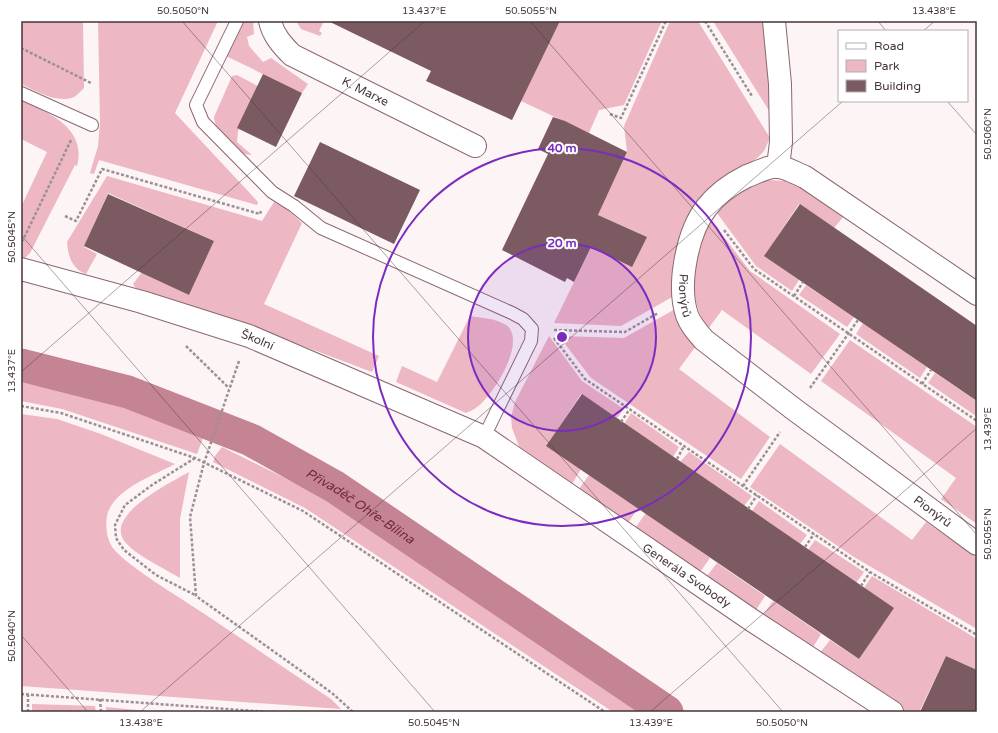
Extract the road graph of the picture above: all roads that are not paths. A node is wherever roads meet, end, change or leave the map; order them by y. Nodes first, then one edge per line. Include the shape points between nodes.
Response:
1 (237, 21) edge
2 (270, 21) edge
3 (774, 21) edge
4 (21, 93) edge
5 (86, 122) road end
6 (475, 146) dead end
7 (778, 166) junction
8 (21, 269) edge
9 (977, 294) edge
10 (484, 437) junction
11 (977, 544) edge
12 (892, 712) edge

1 - 10 lane via 196,105 203,122 272,192 321,228 512,313 524,319 532,329 531,341
2 - 6 street, K. Marxe via 280,44 292,55
3 - 7 street via 780,84 781,142
4 - 5 lane
7 - 9 street via 805,176
7 - 11 street, Pionýrů via 759,171 729,185 706,207 693,230 684,266 683,298 687,316 704,340
8 - 10 street, Školní via 142,302 249,336
10 - 12 street, Generála Svobody via 753,621

